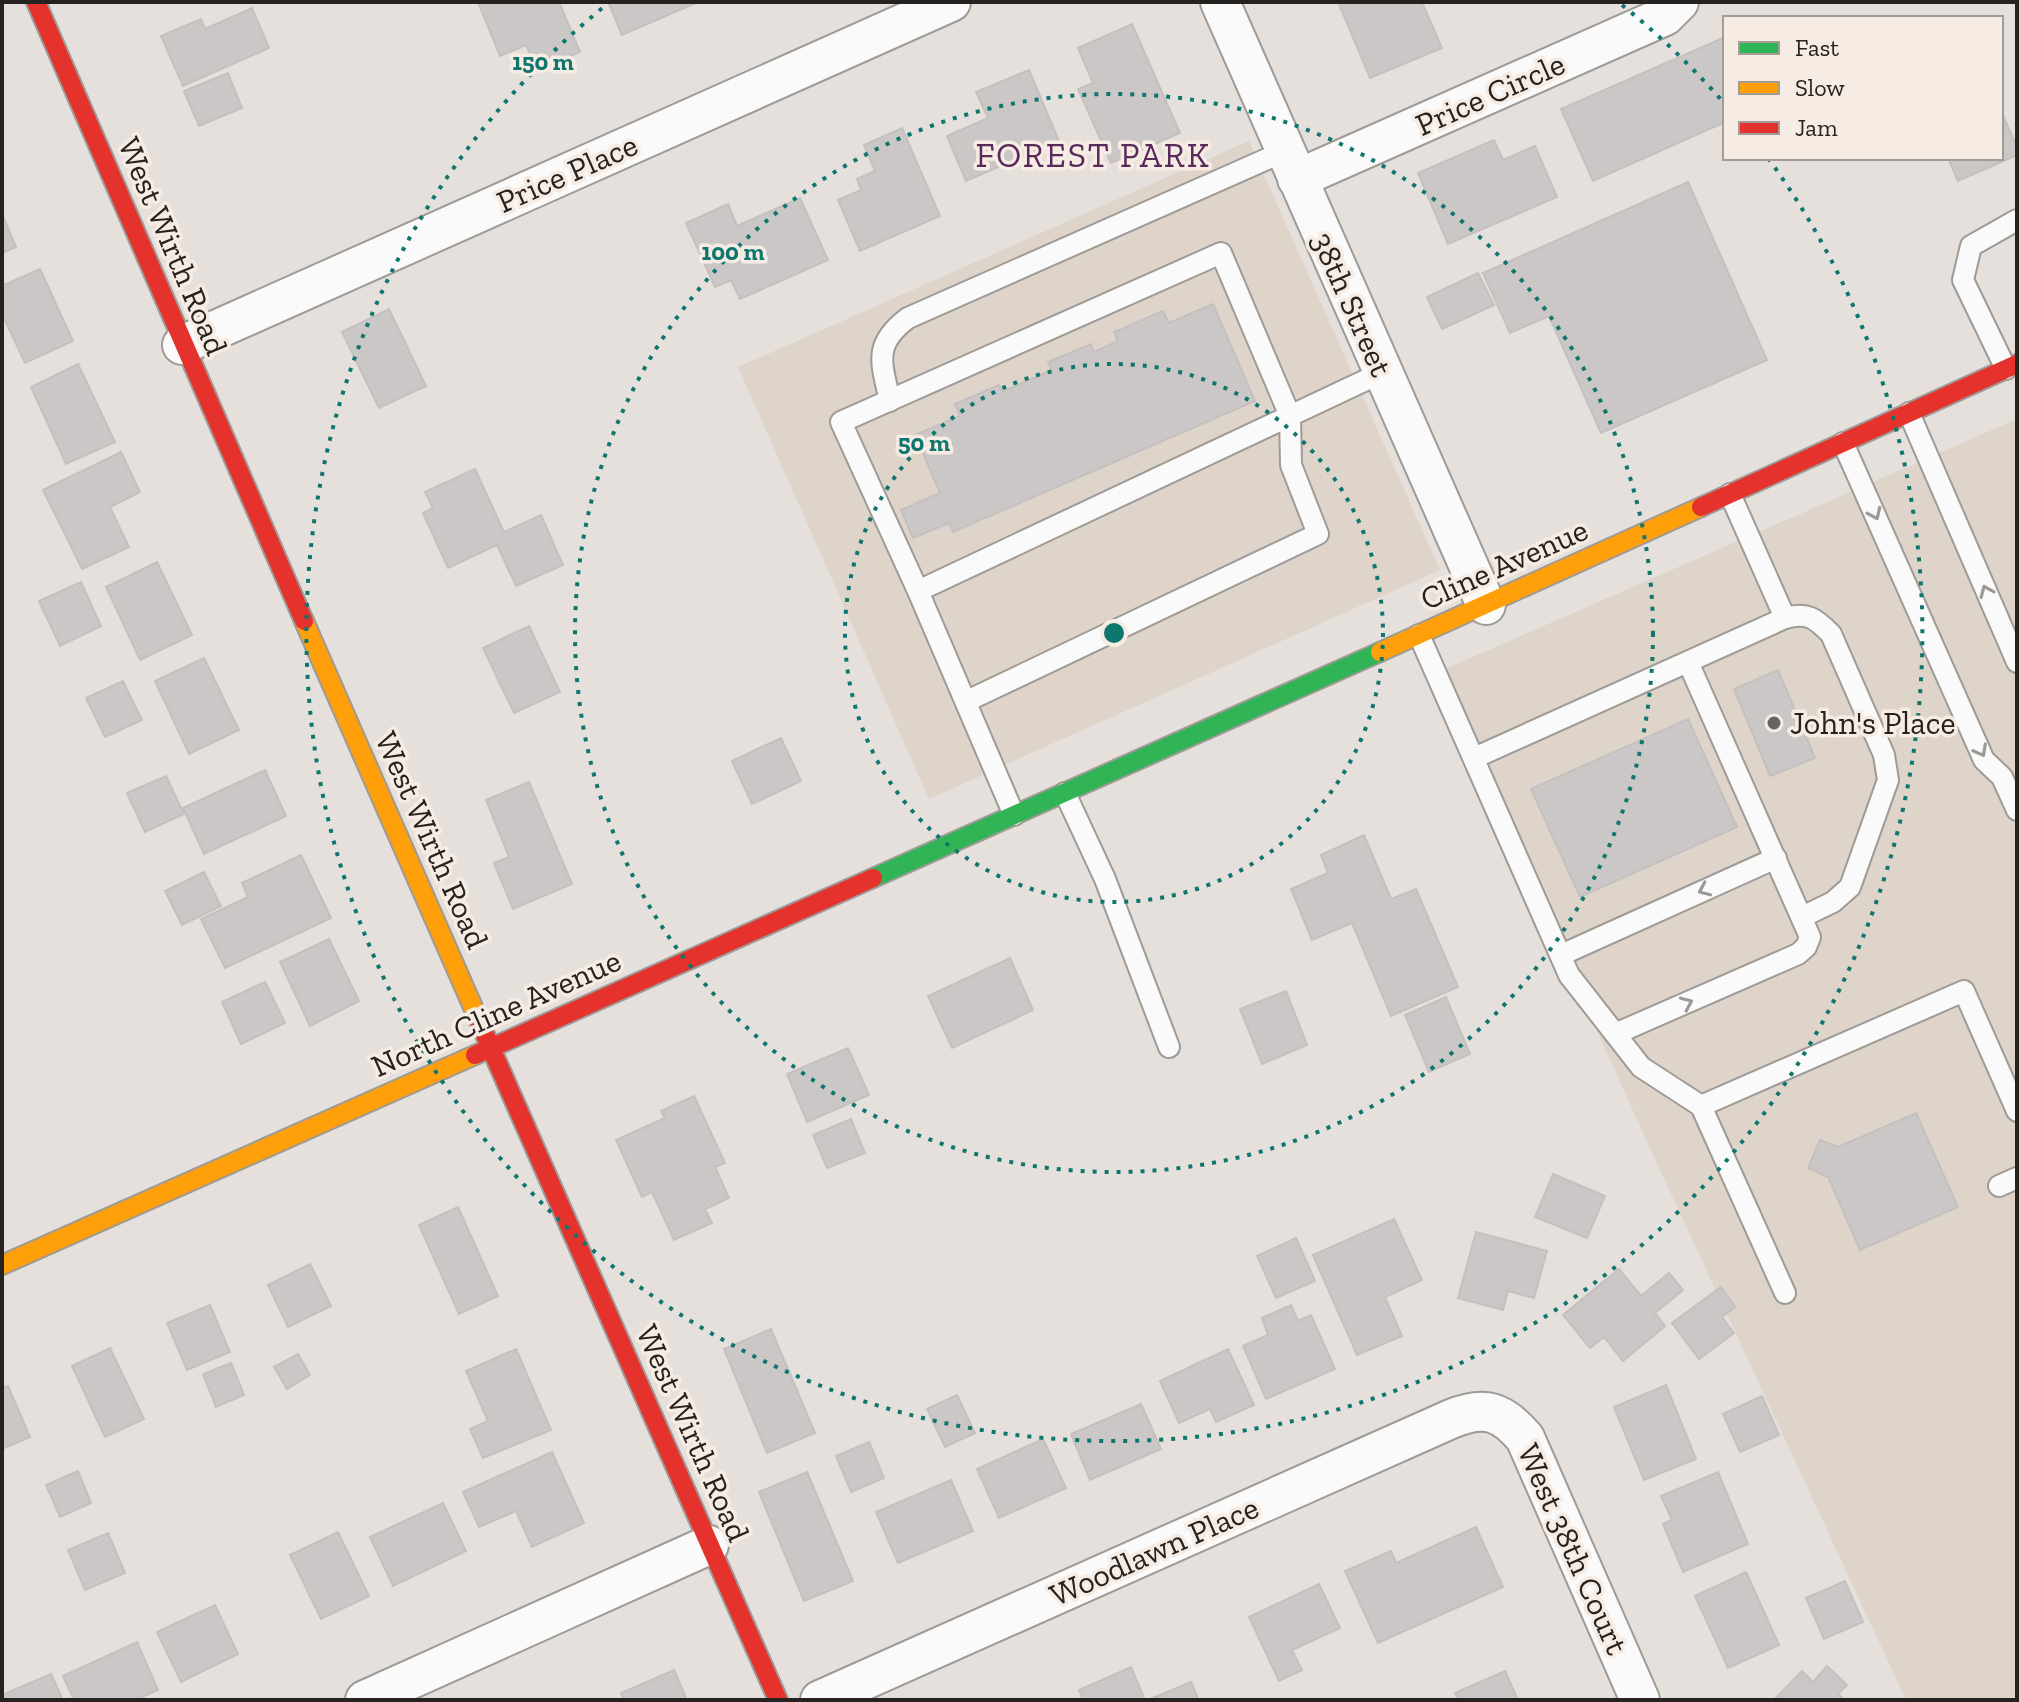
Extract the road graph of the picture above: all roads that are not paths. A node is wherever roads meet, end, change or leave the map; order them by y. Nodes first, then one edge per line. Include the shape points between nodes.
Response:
1 (36, 2) edge
2 (951, 2) edge
3 (1220, 2) edge
4 (1679, 2) edge
5 (1291, 165) junction
6 (2017, 220) edge
7 (182, 345) junction
8 (2012, 366) edge
9 (1383, 372) junction
10 (890, 401) junction
11 (1909, 413) junction
12 (1290, 416) junction
13 (1843, 443) junction
14 (1730, 494) junction
15 (918, 591) junction
16 (1486, 605) junction
17 (1785, 618) junction
18 (1419, 635) junction
19 (1688, 662) junction
20 (2017, 662) edge
21 (967, 701) junction
22 (1474, 758) junction
23 (2010, 774) edge
24 (1065, 793) junction
25 (2017, 810) edge
26 (1014, 815) junction
27 (1776, 858) junction
28 (1802, 917) junction
29 (1561, 955) junction
30 (1615, 1034) junction
31 (1169, 1047) dead end
32 (491, 1049) junction
33 (1701, 1106) junction
34 (2017, 1108) edge
35 (2, 1265) edge
36 (1785, 1293) dead end
37 (1491, 1412) joint
38 (709, 1545) junction
39 (365, 1700) edge
40 (778, 1700) edge
41 (820, 1700) edge
42 (1640, 1700) edge

1 - 7 street, West Wirth Road
2 - 7 street, Price Place
3 - 5 street, 38th Street
4 - 5 street, Price Circle via 1665,16
5 - 9 street, 38th Street
5 - 10 lane via 908,318 891,331 883,346
6 - 8 lane via 1971,246 1963,280
7 - 32 street, West Wirth Road
8 - 11 street, Cline Avenue
9 - 12 lane
9 - 16 street, 38th Street
10 - 12 lane via 1221,253
10 - 15 lane via 841,422
11 - 13 street, Cline Avenue
20 -> 11 lane
12 - 15 lane
12 - 21 lane via 1291,465 1318,534
13 - 14 street, Cline Avenue
13 -> 23 lane via 1984,760
14 - 16 street, Cline Avenue
14 - 17 lane
15 - 21 lane
16 - 18 street, Cline Avenue
17 - 19 lane
17 - 28 lane via 1800,614 1818,620 1831,634 1884,755 1888,780 1850,887
18 - 22 lane
18 - 24 street, Cline Avenue
19 - 22 lane
19 - 27 lane
21 - 26 lane
22 - 29 lane
23 - 25 lane
24 - 26 street, Cline Avenue
24 - 31 lane via 1105,879
26 - 32 street, North Cline Avenue
27 - 28 lane
27 -> 29 lane
30 -> 28 lane via 1798,954 1810,937
29 - 30 lane via 1569,975
30 - 33 lane via 1641,1067
32 - 35 street, North Cline Avenue
32 - 38 street, West Wirth Road
33 - 34 lane via 1964,991
33 - 36 lane
37 - 41 street, Woodlawn Place via 1451,1419
37 - 42 street, West 38th Court via 1503,1416 1525,1438
38 - 39 street
38 - 40 street, West Wirth Road

